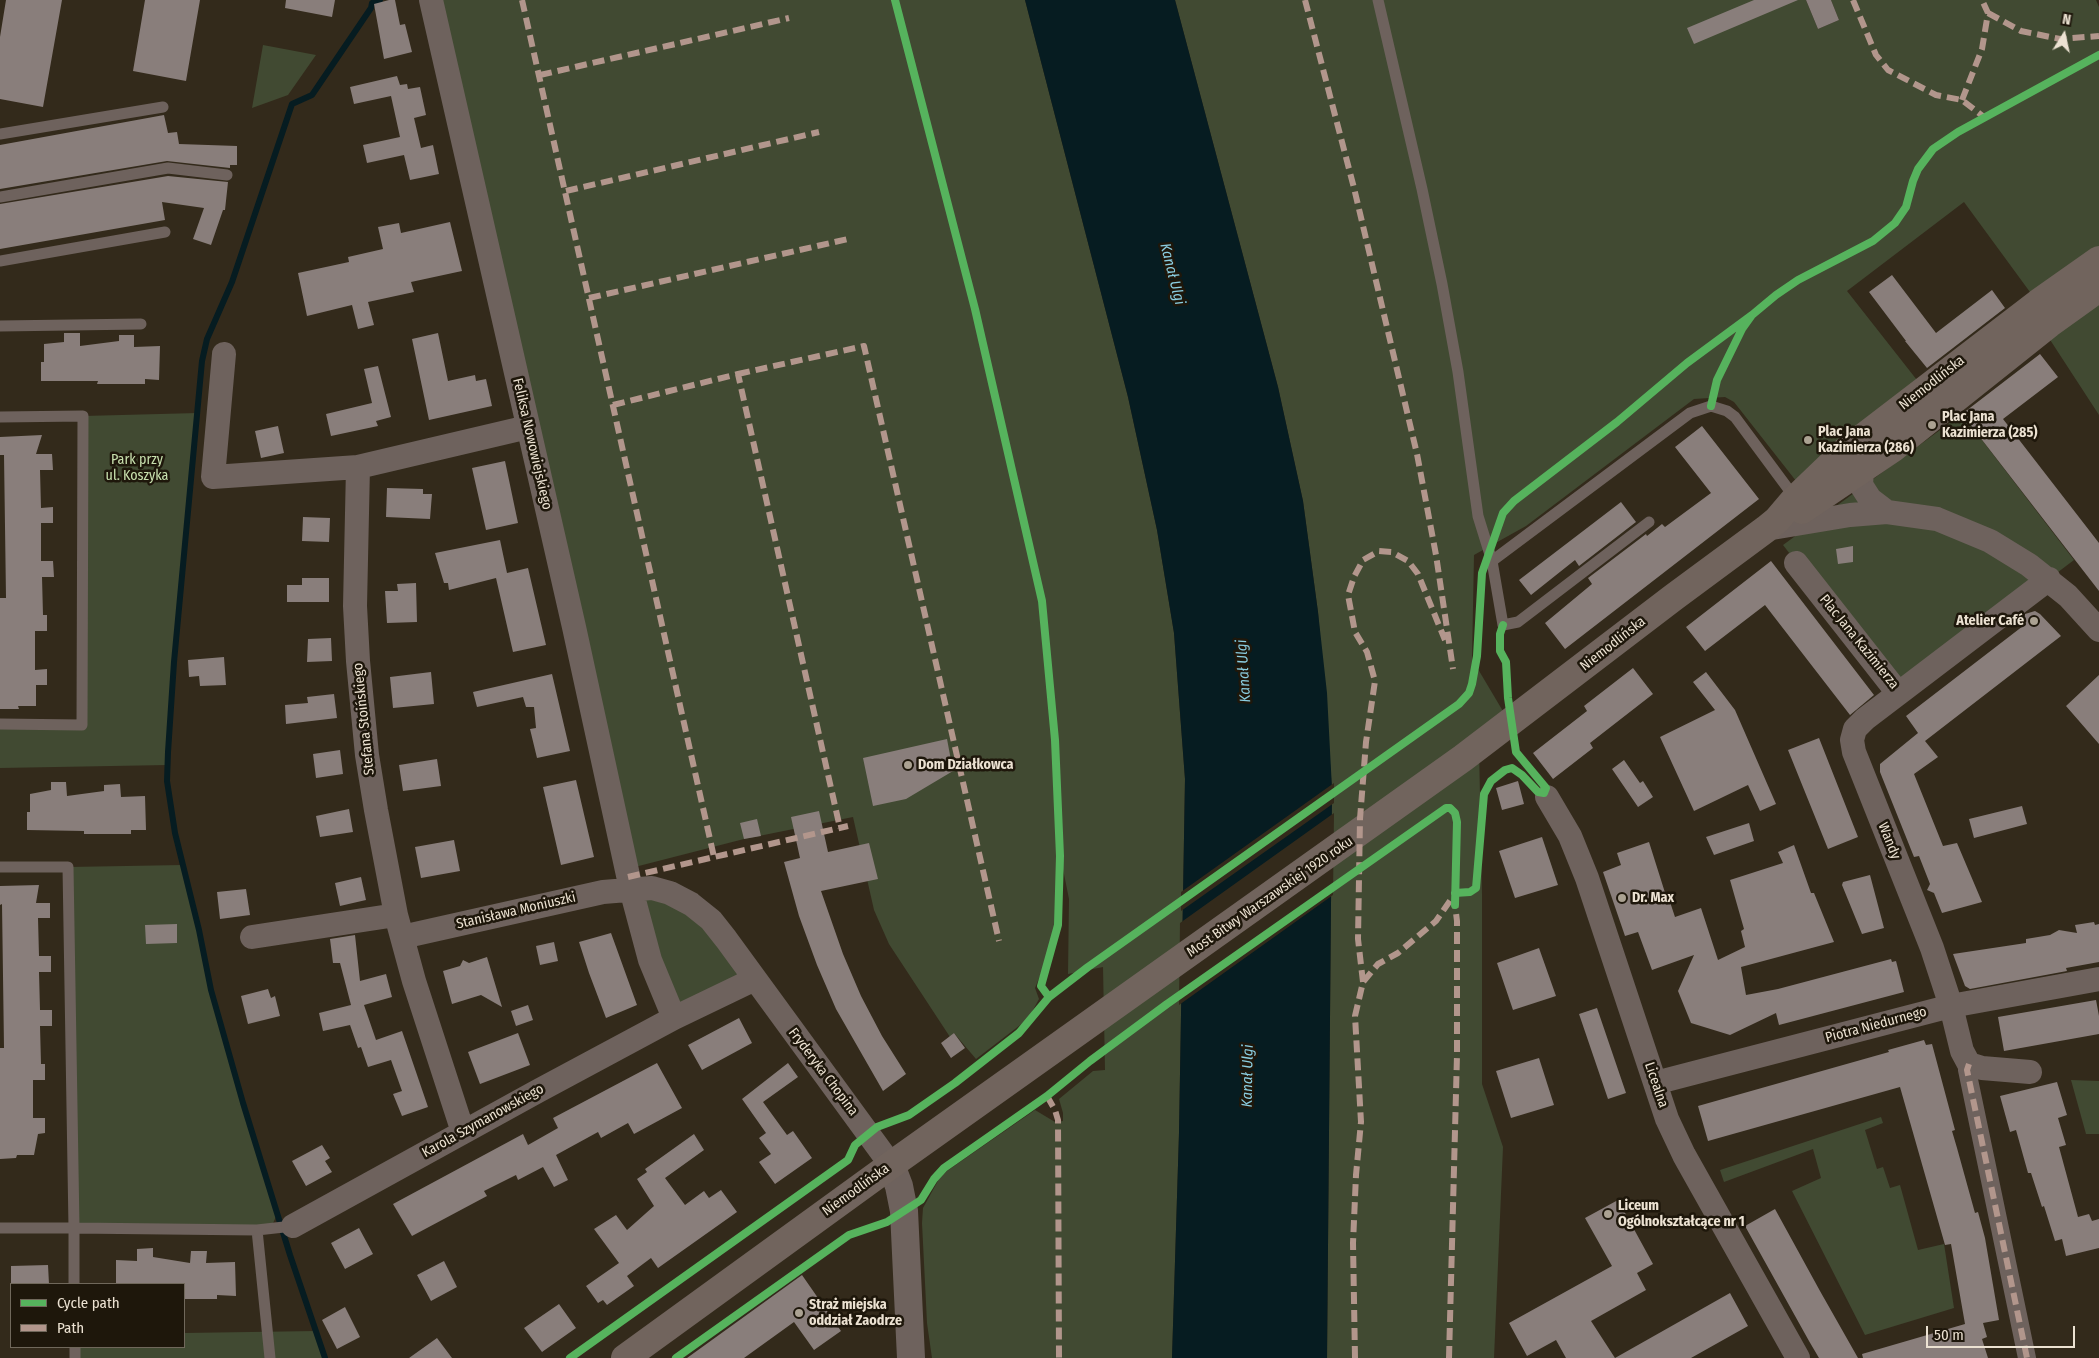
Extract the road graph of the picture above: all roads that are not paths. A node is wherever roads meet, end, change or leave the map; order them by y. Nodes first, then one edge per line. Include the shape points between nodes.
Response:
1 (431, 0) edge
2 (1378, 0) edge
3 (163, 107) dead end
4 (0, 134) edge
5 (227, 175) dead end
6 (0, 197) edge
7 (165, 232) dead end
8 (0, 261) edge
9 (2096, 267) edge
10 (141, 324) dead end
11 (0, 326) edge
12 (224, 354) dead end
13 (0, 417) edge
14 (528, 427) junction
15 (358, 467) junction
16 (1862, 469) junction
17 (1796, 498) junction
18 (1887, 512) junction
19 (1649, 522) dead end
20 (1772, 525) junction
21 (1492, 561) junction
22 (1796, 563) dead end
23 (2048, 579) junction
24 (2099, 630) edge
25 (1898, 693) junction
26 (0, 724) edge
27 (1450, 768) joint
28 (1547, 797) dead end
29 (0, 867) edge
30 (631, 889) junction
31 (399, 926) junction
32 (252, 937) dead end
33 (755, 979) junction
34 (2099, 979) edge
35 (1951, 1006) junction
36 (674, 1018) junction
37 (1090, 1025) joint
38 (1969, 1064) junction
39 (2030, 1072) dead end
40 (1655, 1084) junction
41 (464, 1132) junction
42 (891, 1165) junction
43 (0, 1228) edge
44 (74, 1228) junction
45 (281, 1228) joint
46 (257, 1230) junction
47 (74, 1283) edge
48 (270, 1358) edge
49 (624, 1358) edge
50 (911, 1358) edge
51 (1798, 1358) edge
52 (2027, 1358) edge

1 - 14 street, Feliksa Nowowiejskiego
2 - 21 lane via 1440,274 1458,372 1478,516
3 - 4 lane
5 - 6 lane via 168,168
7 - 8 lane
9 - 16 main road, Niemodlińska via 2049,324 1892,449
9 - 17 main road, Niemodlińska via 2023,314 1845,451
10 - 11 lane
12 - 15 street via 213,477
13 - 26 lane via 83,416 82,725
14 - 15 street
14 - 30 street, Feliksa Nowowiejskiego
15 - 31 street, Stefana Stoińskiego via 355,606 358,661 370,773
16 - 18 street via 1861,485 1870,499
16 - 20 main road, Niemodlińska via 1803,509
17 - 20 main road, Niemodlińska
17 - 21 lane via 1735,417 1711,406 1690,413
18 - 20 street
18 - 23 street via 1929,517 1958,526 2009,552
19 - 21 lane via 1518,622 1503,625
20 - 27 main road, Niemodlińska
22 - 25 street, Plac Jana Kazimierza
23 - 24 street
23 - 25 street, Plac Jana Kazimierza
25 - 35 street, Wandy via 1855,729 1852,740 1854,752 1932,948
27 - 37 main road, Most Bitwy Warszawskiej 1920 roku
28 - 40 street, Licealna via 1570,836 1587,878
29 - 44 lane via 68,867
30 - 31 street, Stanisława Moniuszki
30 - 33 street, Stanisława Moniuszki via 652,888 691,904 711,920
30 - 36 street, Feliksa Nowowiejskiego via 650,960
31 - 32 street, Stanisława Moniuszki
31 - 41 street, Stefana Stoińskiego via 432,1039
33 - 36 street, Karola Szymanowskiego
33 - 42 street, Fryderyka Chopina
34 - 35 street, Piotra Niedurnego
35 - 38 street, Wandy via 1962,1051
35 - 40 street, Piotra Niedurnego
36 - 41 street, Karola Szymanowskiego
37 - 42 main road, Niemodlińska
38 - 39 street
38 - 52 street via 1967,1070
40 - 51 street, Licealna via 1684,1155
41 - 45 street, Karola Szymanowskiego
42 - 49 main road, Niemodlińska
42 - 50 street via 904,1211
43 - 44 lane
44 - 46 lane
44 - 47 lane
45 - 46 lane
46 - 48 lane

